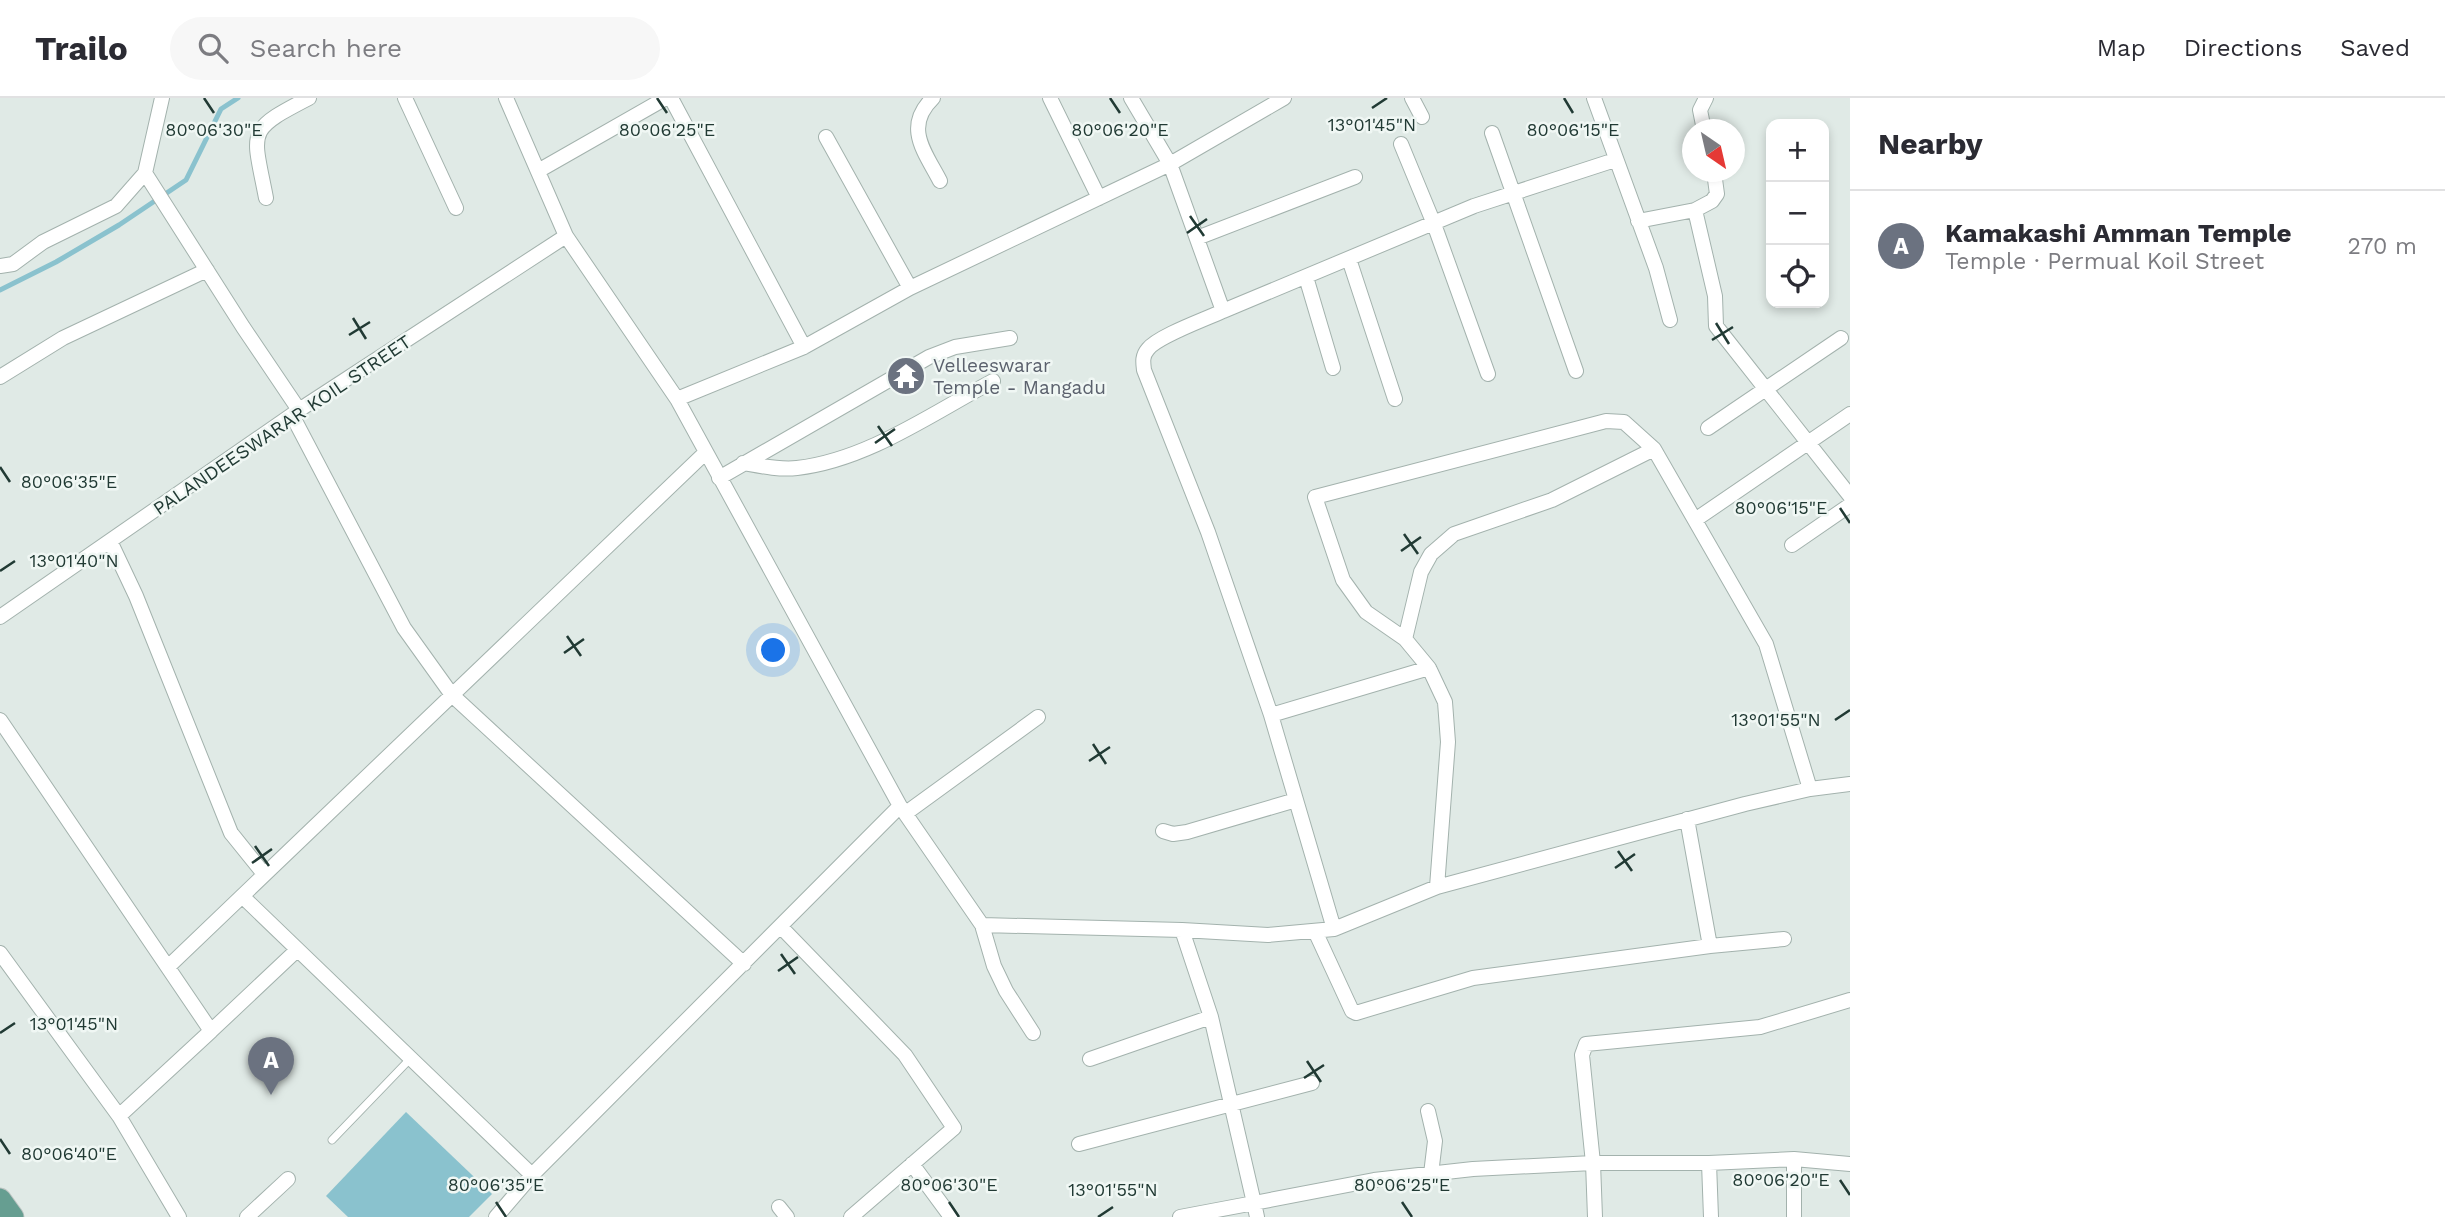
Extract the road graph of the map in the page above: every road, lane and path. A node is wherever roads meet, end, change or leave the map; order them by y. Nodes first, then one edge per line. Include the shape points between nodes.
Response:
1 (162, 98) edge
2 (309, 98) edge
3 (405, 98) edge
4 (506, 98) edge
5 (668, 98) edge
6 (933, 98) edge
7 (1050, 98) edge
8 (1131, 98) edge
9 (1284, 98) edge
10 (1412, 98) edge
11 (1594, 98) edge
12 (1706, 98) edge
13 (1422, 117) dead end
14 (1702, 119) edge
15 (1492, 133) dead end
16 (826, 137) dead end
17 (1401, 144) dead end
18 (1615, 160) junction
19 (1170, 164) junction
20 (538, 171) junction
21 (145, 173) junction
22 (1355, 177) dead end
23 (940, 181) dead end
24 (1715, 182) edge
25 (1513, 194) junction
26 (265, 198) dead end
27 (1099, 198) junction
28 (456, 208) dead end
29 (1695, 210) junction
30 (1638, 220) junction
31 (1434, 224) junction
32 (566, 236) junction
33 (1197, 239) junction
34 (1349, 259) junction
35 (0, 266) edge
36 (207, 270) junction
37 (1306, 277) junction
38 (909, 288) junction
39 (1223, 311) junction
40 (1670, 320) dead end
41 (1010, 338) dead end
42 (1841, 338) dead end
43 (804, 347) junction
44 (1333, 368) dead end
45 (1576, 371) dead end
46 (1488, 374) dead end
47 (0, 377) edge
48 (993, 381) dead end
49 (1767, 390) junction
50 (677, 399) junction
51 (1395, 399) dead end
52 (295, 412) junction
53 (1850, 414) edge
54 (1708, 428) dead end
55 (1808, 443) junction
56 (1654, 449) junction
57 (705, 453) junction
58 (743, 463) junction
59 (719, 478) junction
60 (1850, 496) edge
61 (1850, 505) edge
62 (1696, 520) junction
63 (110, 541) junction
64 (1792, 545) dead end
65 (0, 617) edge
66 (1405, 639) junction
67 (1429, 668) junction
68 (452, 695) junction
69 (1272, 715) junction
70 (1038, 717) dead end
71 (0, 720) edge
72 (1850, 784) edge
73 (1810, 789) junction
74 (1296, 800) junction
75 (903, 809) junction
76 (1687, 819) junction
77 (1163, 831) dead end
78 (264, 874) junction
79 (1437, 887) junction
80 (242, 896) junction
81 (982, 925) junction
82 (781, 927) junction
83 (1334, 929) junction
84 (1182, 930) junction
85 (1315, 931) junction
86 (1784, 939) dead end
87 (1710, 946) junction
88 (297, 950) junction
89 (0, 953) edge
90 (744, 964) junction
91 (169, 966) junction
92 (1850, 1000) edge
93 (1211, 1017) junction
94 (211, 1031) junction
95 (1034, 1033) dead end
96 (410, 1059) junction
97 (1090, 1059) dead end
98 (1312, 1083) dead end
99 (1232, 1102) junction
100 (1428, 1111) dead end
101 (119, 1116) junction
102 (332, 1140) dead end
103 (1079, 1144) dead end
104 (1794, 1159) junction
105 (1592, 1163) junction
106 (1709, 1163) junction
107 (912, 1164) junction
108 (1850, 1164) edge
109 (1431, 1174) junction
110 (532, 1175) junction
111 (288, 1179) dead end
112 (0, 1199) edge
113 (1256, 1210) edge
114 (175, 1215) edge
115 (13, 1217) edge
116 (247, 1217) edge
117 (496, 1217) edge
118 (851, 1217) edge
119 (951, 1217) edge
120 (1180, 1217) edge
121 (1595, 1217) edge
122 (1711, 1217) edge
123 (1794, 1217) edge

1 - 21 street
2 - 26 street via 268,120 257,136
3 - 28 street
4 - 20 street
5 - 20 street
5 - 43 street
6 - 23 street via 921,113 918,139
7 - 27 street
8 - 19 street
9 - 19 street
10 - 13 street
11 - 18 street
12 - 14 street via 1700,110
15 - 25 street
16 - 38 street
17 - 31 street
18 - 25 street
18 - 30 street
19 - 27 street
19 - 33 street
20 - 32 street
21 - 35 street via 116,206 43,242 13,264
21 - 36 street
22 - 33 street
24 - 29 street via 1717,194 1712,201
25 - 31 street
25 - 45 street
27 - 38 street
29 - 30 street
29 - 49 street via 1715,296 1716,326
30 - 40 street
31 - 34 street
31 - 46 street
32 - 50 street
32 - 52 street, PALANDEESWARAR KOIL STREET
33 - 39 street
34 - 37 street
34 - 51 street
36 - 47 street via 63,338
36 - 52 street
37 - 39 street
37 - 44 street
38 - 43 street
39 - 69 street via 1157,341 1143,359 1144,370 1208,532
41 - 58 street via 955,347 929,357
42 - 49 street
43 - 50 street
48 - 58 street via 856,452 824,463 795,468
49 - 54 street
49 - 55 street
50 - 57 street
52 - 63 street, PALANDEESWARAR KOIL STREET
52 - 68 street via 404,628
53 - 55 street
55 - 60 street
55 - 62 street
56 - 62 street
56 - 66 street via 1552,499 1454,534 1431,554 1421,572
56 - 66 street via 1624,422 1605,421 1315,497 1343,580 1366,612
57 - 59 street
57 - 68 street
58 - 59 street
59 - 75 street
61 - 64 street
62 - 73 street via 1766,644
63 - 65 street, PALANDEESWARAR KOIL STREET
63 - 78 street via 231,833
66 - 67 street
67 - 69 street
67 - 79 street via 1446,702 1448,742
68 - 78 street
68 - 90 street
69 - 74 street
70 - 75 street
71 - 91 street
72 - 73 street
73 - 76 street
74 - 77 street via 1187,832
74 - 83 street
75 - 81 street
75 - 82 street
76 - 79 street
76 - 87 street
78 - 80 street
79 - 83 street
80 - 88 street
80 - 91 street
81 - 84 street
81 - 95 street via 1006,991
82 - 90 street
82 - 107 street via 905,1055 954,1128
83 - 85 street
84 - 85 street via 1268,935
84 - 93 street
85 - 87 street via 1356,1013 1474,978
86 - 87 street
88 - 94 street
88 - 96 street
89 - 101 street
90 - 110 street
91 - 94 street
92 - 105 street via 1760,1027 1587,1044 1582,1055
93 - 97 street
93 - 99 street
94 - 101 street
96 - 102 lane
96 - 110 street
98 - 99 street
99 - 103 street
99 - 113 street
100 - 109 street via 1435,1141
101 - 114 street
104 - 106 street
104 - 108 street
104 - 123 street
105 - 106 street
105 - 109 street
105 - 121 street
106 - 122 street
107 - 118 street
107 - 119 street
109 - 113 street via 1374,1180
110 - 117 street
111 - 116 street
112 - 115 main road
113 - 120 street

